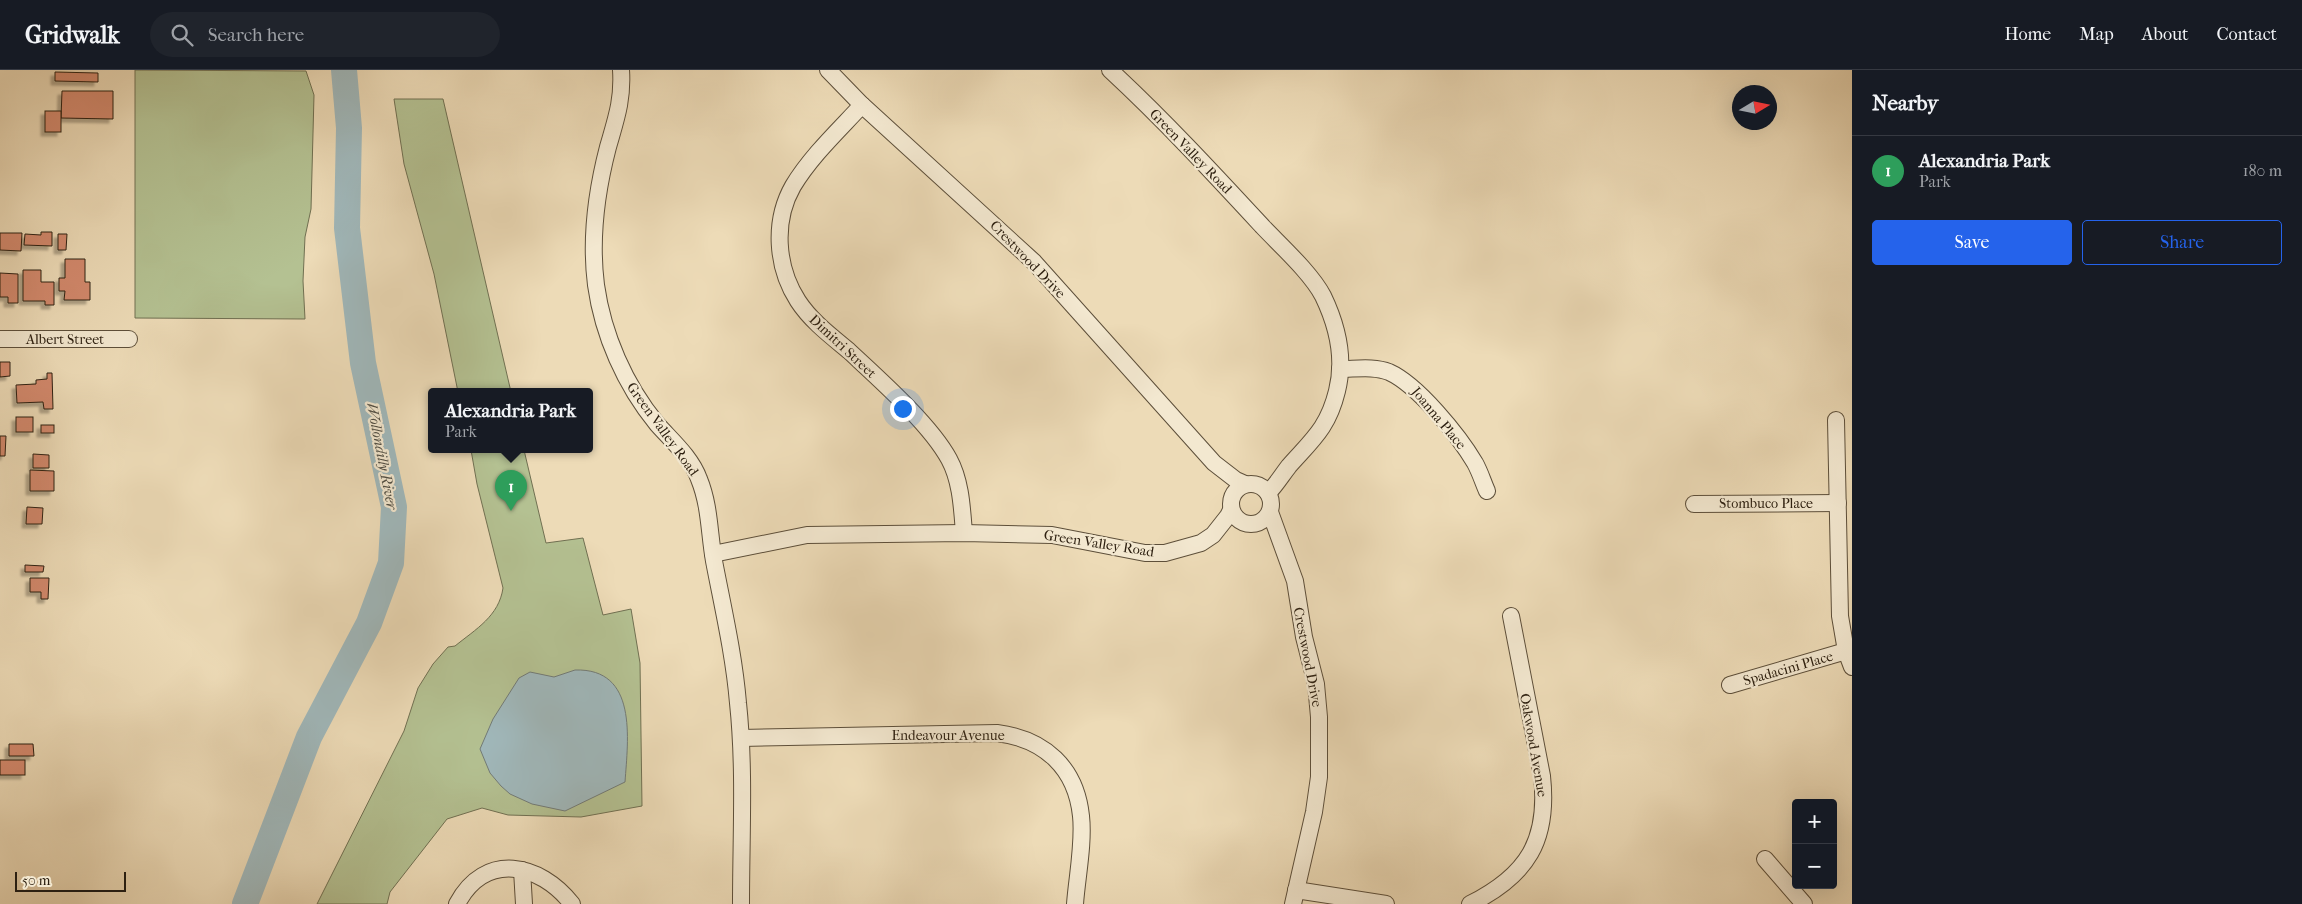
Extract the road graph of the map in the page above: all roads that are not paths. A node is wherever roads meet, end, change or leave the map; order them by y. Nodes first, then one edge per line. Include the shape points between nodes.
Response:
1 (621, 70) edge
2 (828, 70) edge
3 (1110, 70) edge
4 (862, 105) junction
5 (0, 338) edge
6 (130, 339) dead end
7 (1340, 369) junction
8 (1836, 420) dead end
9 (1487, 491) dead end
10 (1247, 493) junction
11 (1838, 503) junction
12 (1694, 504) dead end
13 (1270, 512) junction
14 (1249, 523) junction
15 (964, 533) junction
16 (1213, 534) junction
17 (713, 554) junction
18 (1288, 559) junction
19 (1845, 577) edge
20 (1511, 616) dead end
21 (1849, 659) edge
22 (1730, 685) dead end
23 (741, 738) junction
24 (1766, 859) dead end
25 (522, 870) junction
26 (1294, 897) edge
27 (457, 904) edge
28 (524, 904) edge
29 (572, 904) edge
30 (741, 904) edge
31 (1075, 904) edge
32 (1386, 904) edge
33 (1470, 904) edge
34 (1804, 904) edge

1 - 17 street, Green Valley Road via 618,116 594,216 596,287 614,349 628,380 643,405 698,476 707,501
2 - 4 street, Crestwood Drive
3 - 7 street, Green Valley Road via 1169,125 1322,294 1334,324
4 - 10 street, Crestwood Drive via 1034,262 1214,463
4 - 15 street, Dimitri Street via 793,186 783,209 779,234 781,259 798,300 813,320 870,370 936,439 957,479
5 - 6 street, Albert Street
7 - 9 street, Joanna Place via 1369,368 1388,372 1410,384 1460,441 1476,464
7 - 10 street, Green Valley Road via 1330,414 1317,436 1289,466
8 - 11 street
10 - 13 street, Crestwood Drive via 1271,499
10 - 14 street, Crestwood Drive via 1234,515
10 - 16 street, Green Valley Road
11 - 12 street, Stombuco Place
11 - 19 street
13 - 14 street, Green Valley Road via 1261,522
13 - 18 street, Crestwood Drive
14 - 16 street, Green Valley Road
14 - 18 street, Crestwood Drive via 1262,527
15 - 16 street, Green Valley Road via 1052,535 1137,552 1165,553 1201,543
15 - 17 street, Green Valley Road via 808,534
17 - 23 street, Green Valley Road via 735,674
18 - 26 street, Crestwood Drive via 1316,684 1319,717 1319,777 1307,848
19 - 21 street via 1840,616
20 - 33 street, Oakwood Avenue via 1542,776 1543,824 1524,863 1509,881
21 - 22 street, Spadacini Place
23 - 30 street, Green Valley Road
23 - 31 street, Endeavour Avenue via 1018,735 1042,747 1062,765 1076,791 1082,817
24 - 34 street
25 - 27 street via 499,869 485,874 464,892
25 - 28 street
25 - 29 street via 544,878
26 - 32 street

